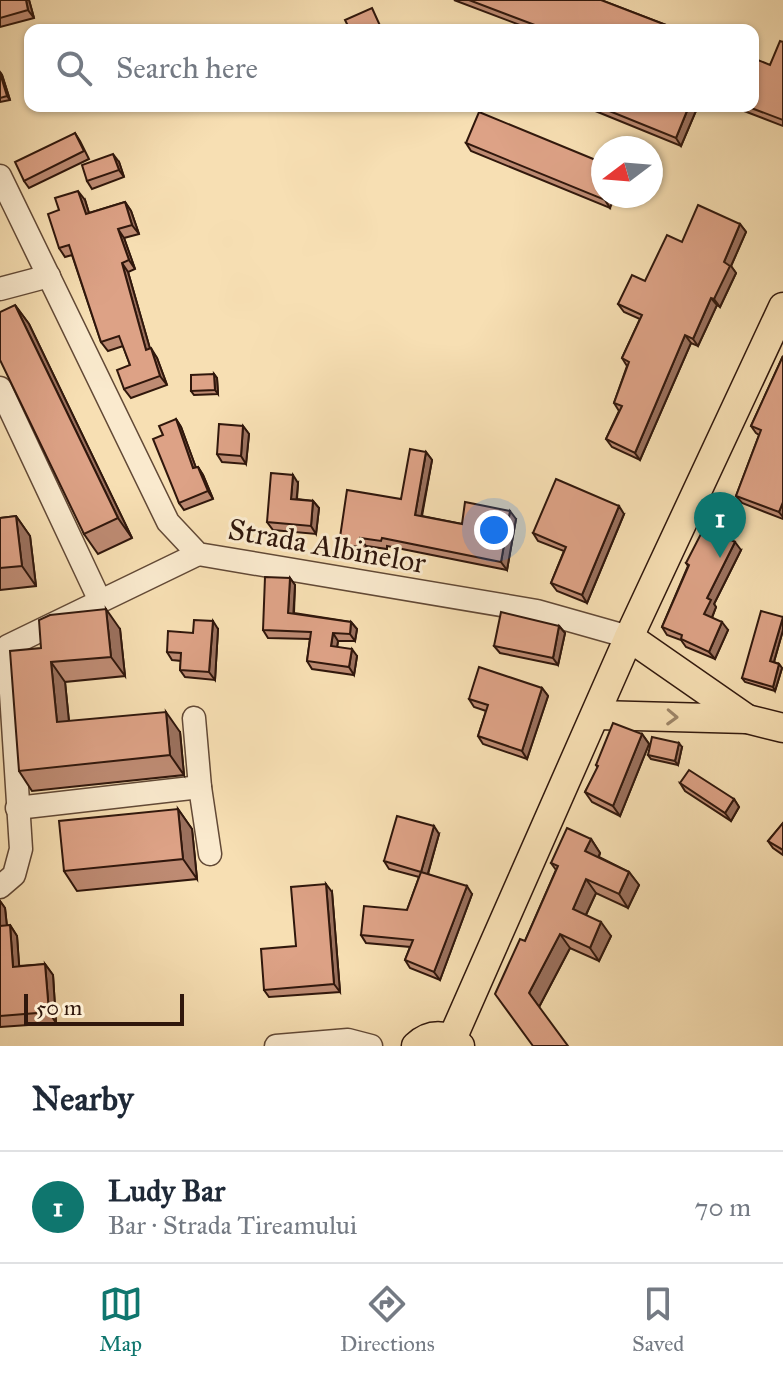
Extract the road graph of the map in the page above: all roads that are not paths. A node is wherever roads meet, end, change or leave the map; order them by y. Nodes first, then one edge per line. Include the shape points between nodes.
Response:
1 (0, 176) edge
2 (49, 276) junction
3 (0, 289) edge
4 (783, 307) edge
5 (0, 388) edge
6 (198, 554) junction
7 (100, 601) junction
8 (629, 637) junction
9 (4, 646) edge
10 (597, 715) junction
11 (194, 718) dead end
12 (747, 719) junction
13 (783, 728) edge
14 (200, 787) junction
15 (17, 808) junction
16 (210, 854) dead end
17 (0, 887) edge
18 (456, 1042) edge
19 (276, 1046) edge
20 (371, 1046) edge
21 (416, 1046) edge

1 - 2 street, Strada Albinelor
2 - 3 street
2 - 6 street, Strada Albinelor via 168,522
4 - 8 main road
5 - 7 street
6 - 7 street
6 - 8 street, Strada Albinelor via 537,611
7 - 9 street
8 - 10 main road
8 - 12 main road
9 - 15 street
10 -> 12 main road
10 - 18 main road
11 - 14 street
12 - 13 main road
14 - 15 street
14 - 16 street
15 - 17 street via 21,849 14,875
18 - 21 main road via 435,1035
19 - 20 street via 348,1040

